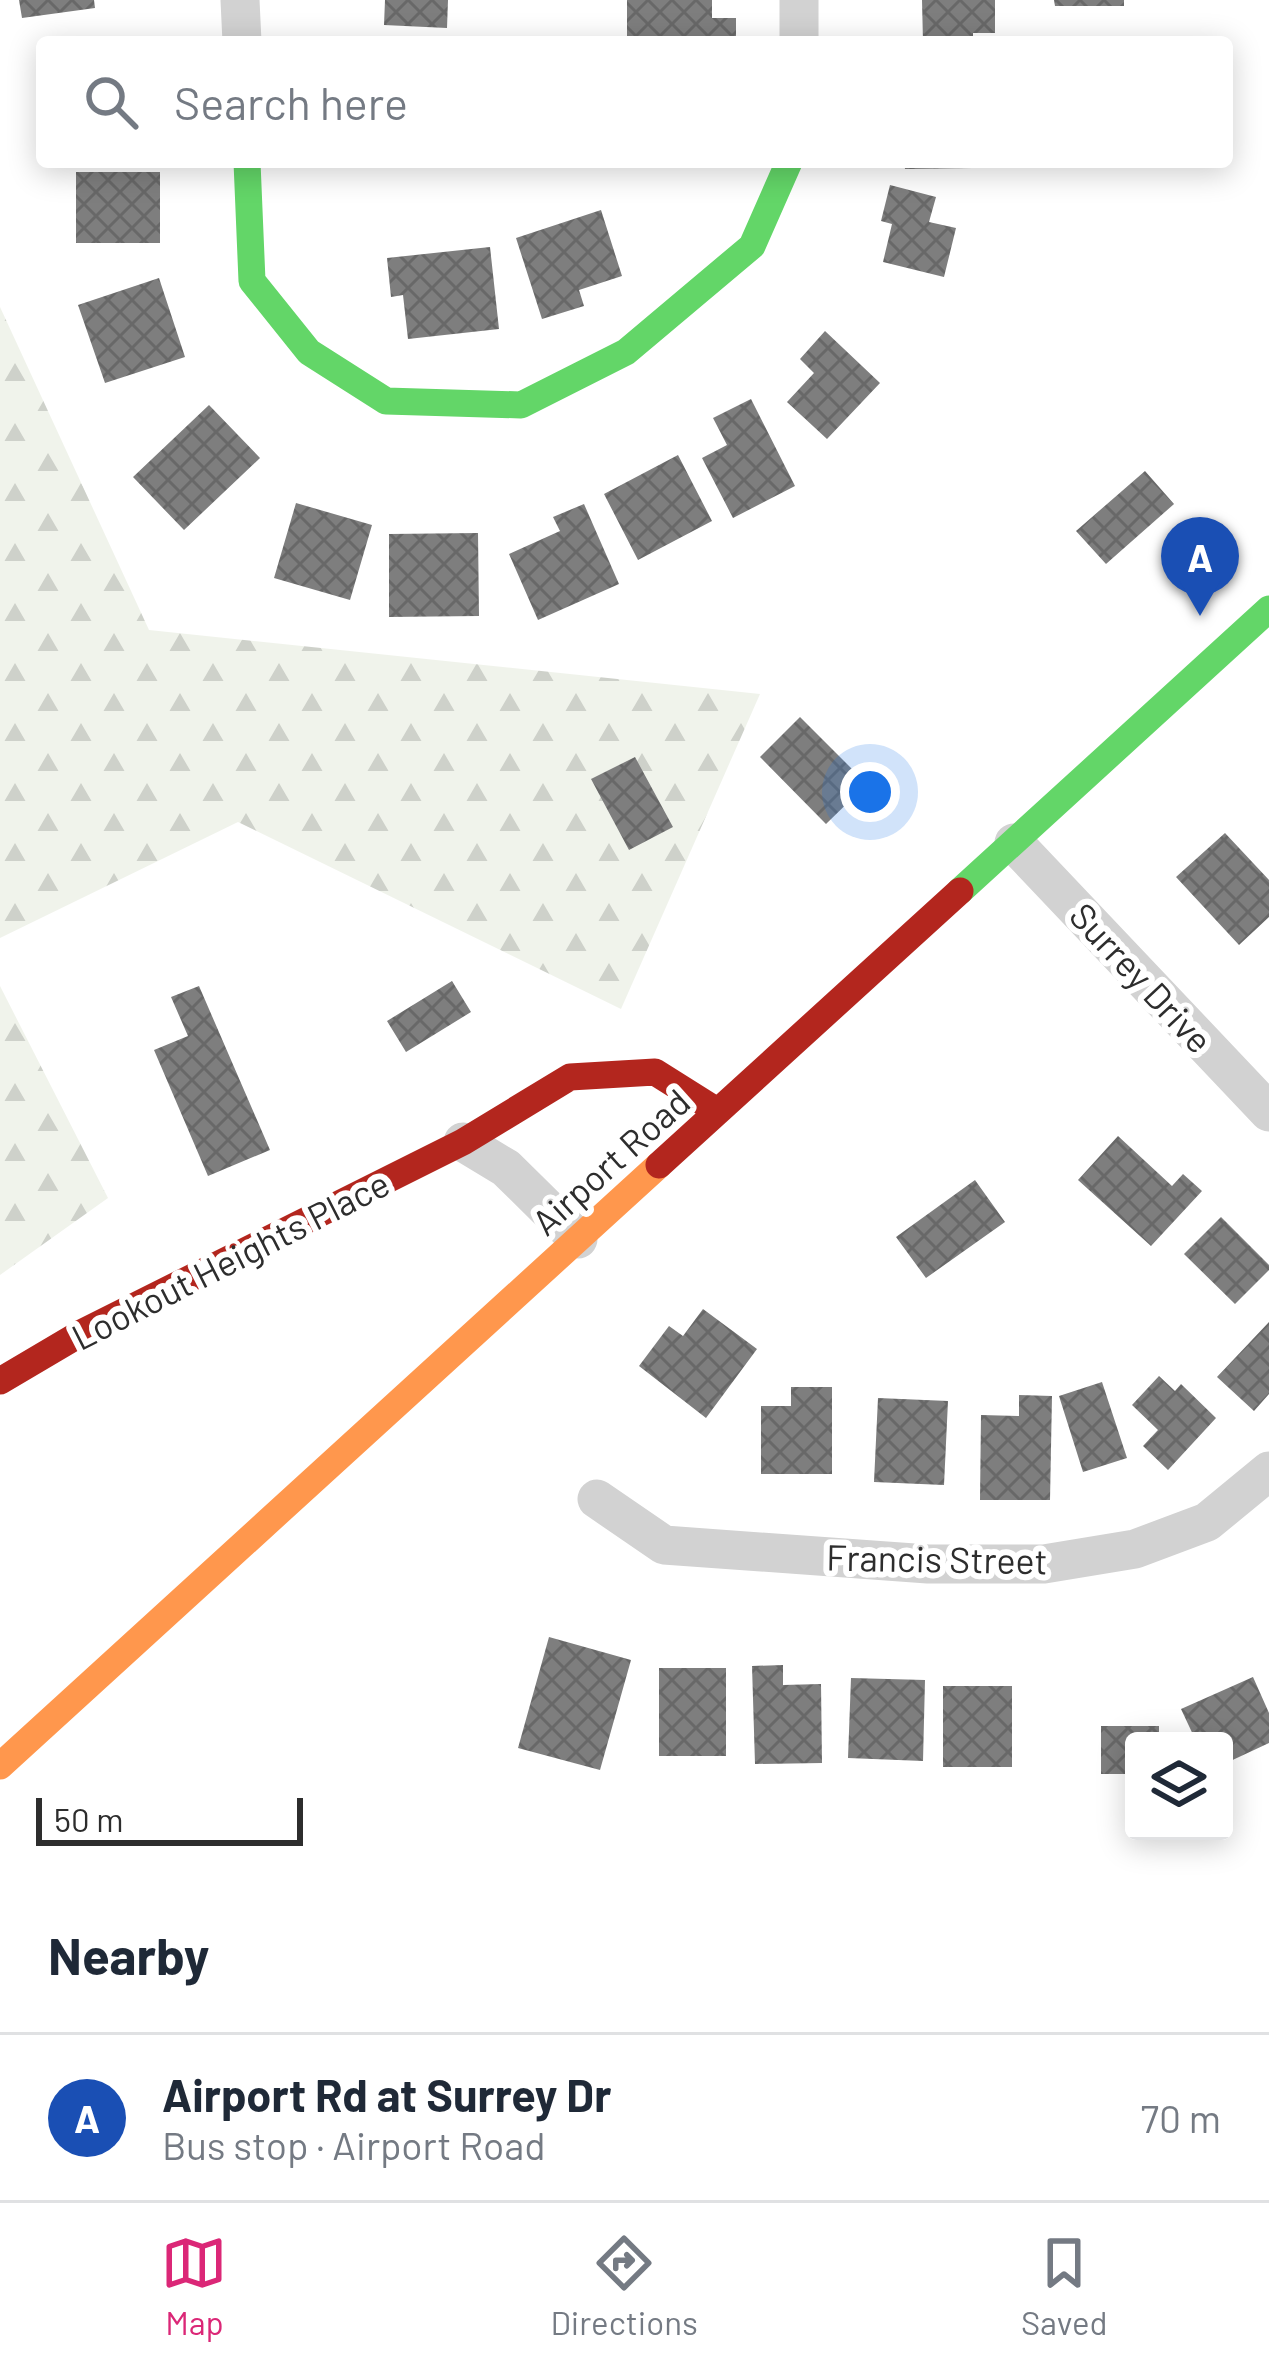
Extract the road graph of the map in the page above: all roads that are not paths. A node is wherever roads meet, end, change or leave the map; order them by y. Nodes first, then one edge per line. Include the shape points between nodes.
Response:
1 (240, 0) edge
2 (799, 0) edge
3 (242, 36) edge
4 (799, 36) edge
5 (247, 168) edge
6 (786, 168) edge
7 (1269, 610) edge
8 (1014, 843) junction
9 (717, 1111) junction
10 (1269, 1112) edge
11 (463, 1142) junction
12 (578, 1239) junction
13 (0, 1381) edge
14 (1269, 1472) edge
15 (597, 1499) dead end
16 (0, 1766) edge

1 - 3 street
2 - 4 street
5 - 6 main road via 252,281 309,352 386,401 521,405 626,352 752,246
7 - 8 main road, Airport Road
8 - 9 main road, Airport Road
8 - 10 street, Surrey Drive
9 - 11 main road, Lookout Heights Place via 655,1072 570,1077
9 - 12 main road, Airport Road
11 - 12 street via 506,1168
11 - 13 main road, Lookout Heights Place
12 - 16 main road, Airport Road
14 - 15 street, Francis Street via 1207,1522 1135,1549 1044,1564 664,1546

